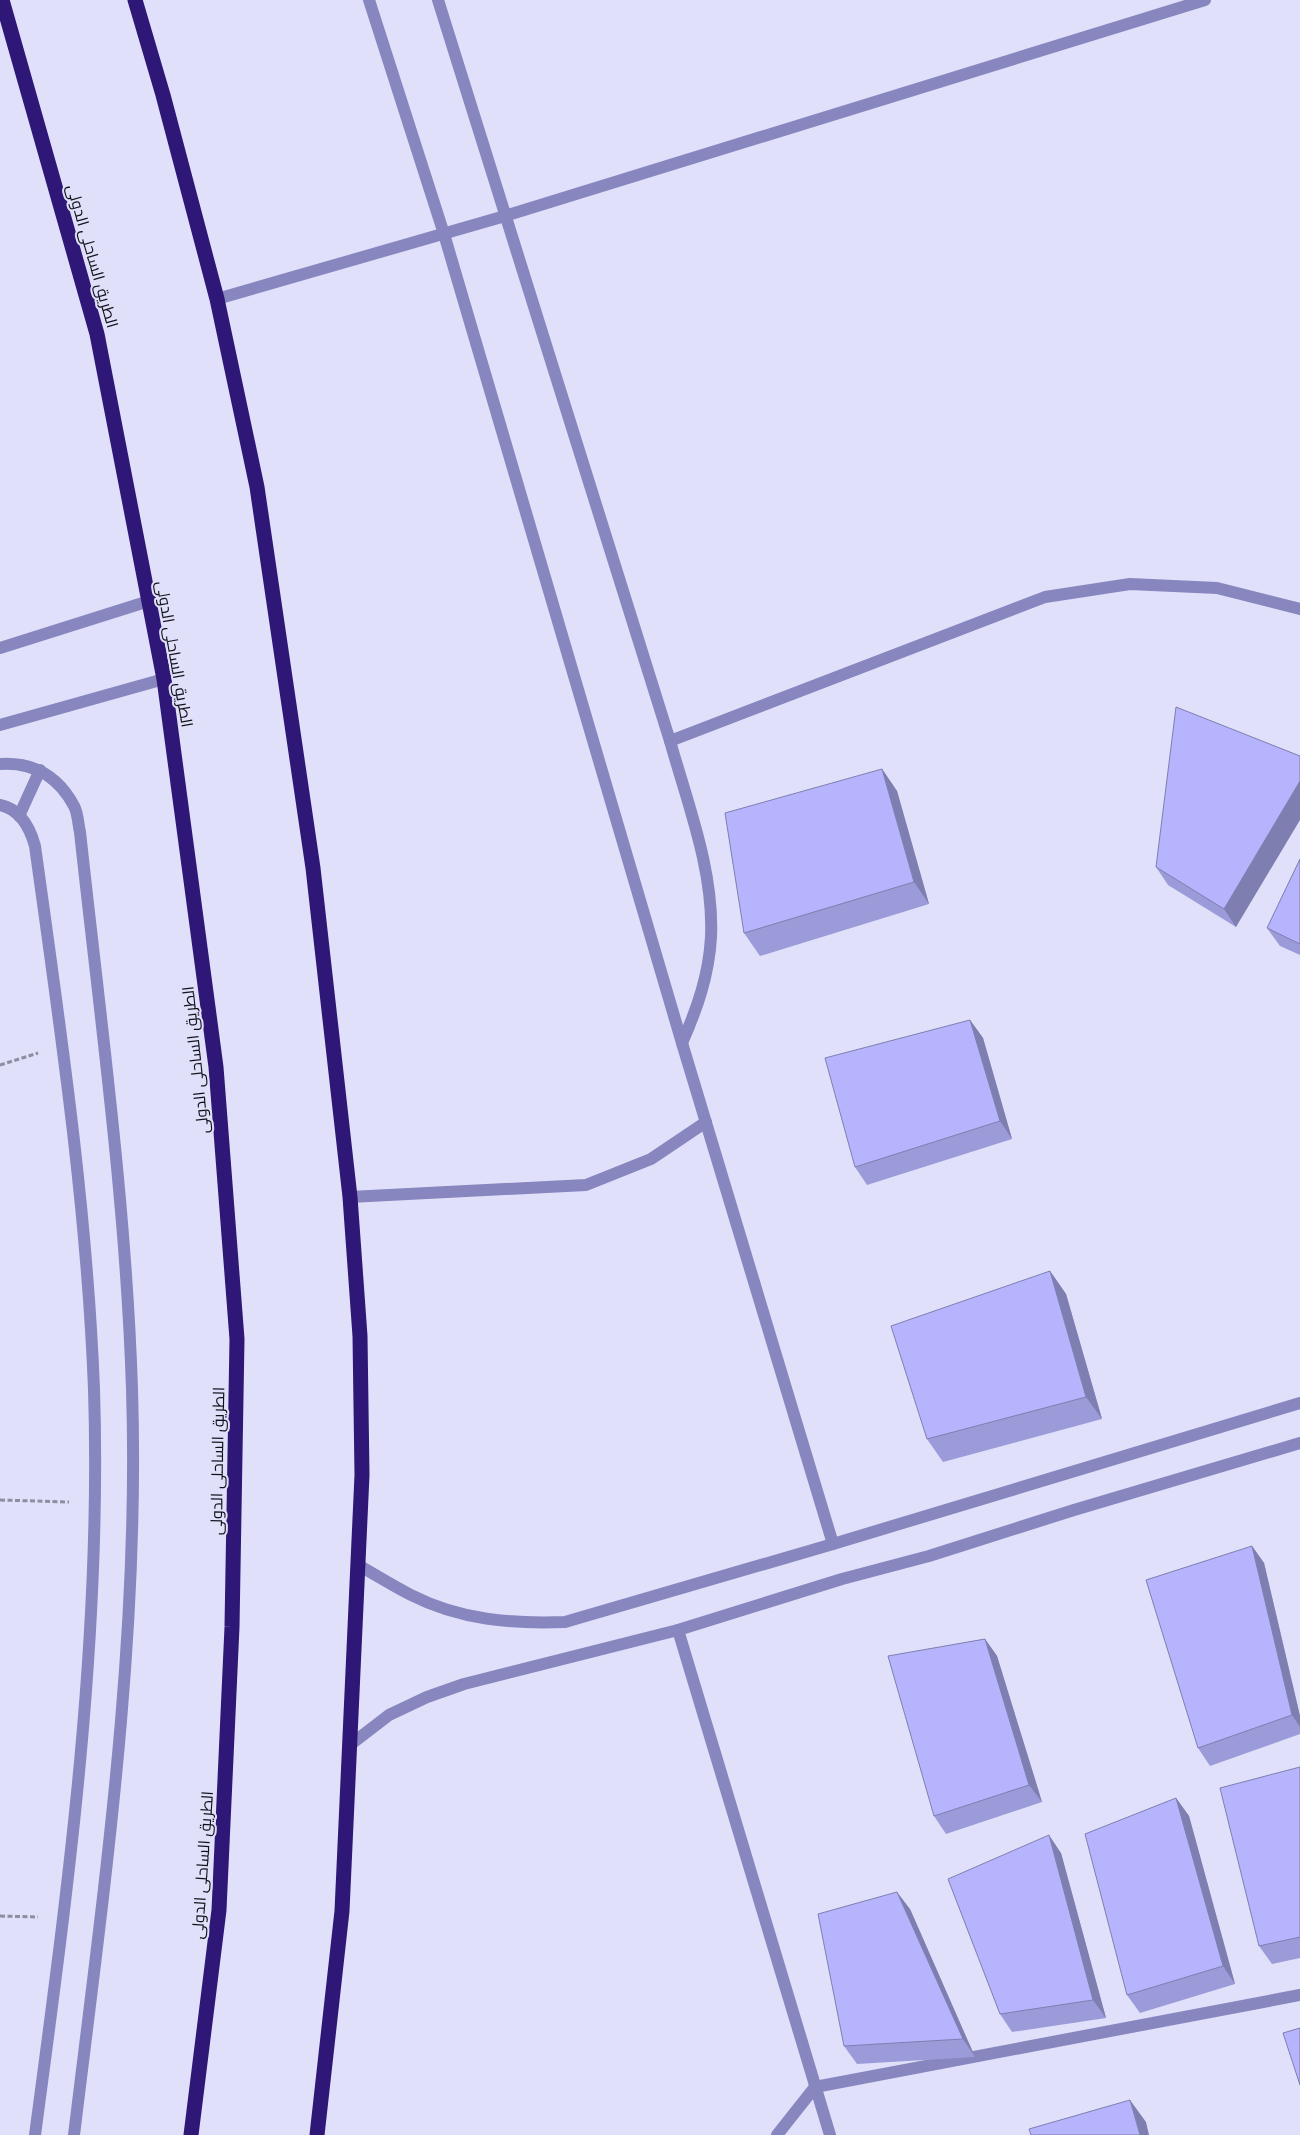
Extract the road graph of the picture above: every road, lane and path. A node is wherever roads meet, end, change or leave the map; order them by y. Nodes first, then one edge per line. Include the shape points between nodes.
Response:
1 (2, 0) edge
2 (135, 0) edge
3 (369, 0) edge
4 (438, 0) edge
5 (1205, 0) edge
6 (505, 216) junction
7 (444, 234) junction
8 (217, 299) junction
9 (149, 601) junction
10 (1300, 609) edge
11 (0, 648) edge
12 (164, 679) junction
13 (0, 725) edge
14 (670, 741) junction
15 (0, 764) edge
16 (40, 770) junction
17 (0, 805) edge
18 (19, 816) junction
19 (682, 1043) junction
20 (63, 1045) junction
21 (0, 1065) edge
22 (706, 1122) junction
23 (350, 1198) junction
24 (1300, 1403) edge
25 (1300, 1443) edge
26 (0, 1500) edge
27 (94, 1503) junction
28 (833, 1544) junction
29 (358, 1565) junction
30 (678, 1630) junction
31 (350, 1746) junction
32 (0, 1916) edge
33 (64, 1917) junction
34 (1300, 1995) edge
35 (816, 2087) junction
36 (35, 2135) edge
37 (74, 2135) edge
38 (191, 2135) edge
39 (317, 2135) edge
40 (778, 2135) edge
41 (830, 2135) edge

1 - 9 highway, الطريق الساحلى الدولى via 97,334
2 - 8 highway
3 - 7 street
4 - 6 street
5 - 6 street
6 - 7 street
6 - 14 street
7 - 8 street
7 - 19 street
8 - 23 highway via 256,487 286,677 313,868
9 - 11 street
9 - 12 highway, الطريق الساحلى الدولى
10 - 14 street via 1217,588 1130,584 1045,597
12 - 13 street
12 - 38 highway, الطريق الساحلى الدولى via 216,1067 237,1339 232,1626 219,1910
14 - 19 street via 705,866 710,902 711,938 706,975 697,1010
15 - 16 street via 19,763
16 - 18 street
16 - 37 street via 60,786 75,807 80,832 122,1225 132,1390 132,1540 121,1725
17 - 18 street
18 - 20 street via 30,829 34,846
19 - 22 street
20 - 21 path
20 - 27 street via 85,1229 94,1391
22 - 23 street via 650,1159 586,1185
22 - 28 street
23 - 29 highway via 360,1336 362,1475
24 - 28 street
25 - 30 street
26 - 27 path
27 - 33 street via 84,1726
28 - 29 street via 565,1622 527,1624 488,1620 456,1612 413,1596
29 - 31 highway
30 - 31 street via 496,1675 436,1694 389,1715
30 - 35 street
31 - 39 highway via 342,1911
32 - 33 path
33 - 36 street
34 - 35 street
35 - 40 street
35 - 41 street

